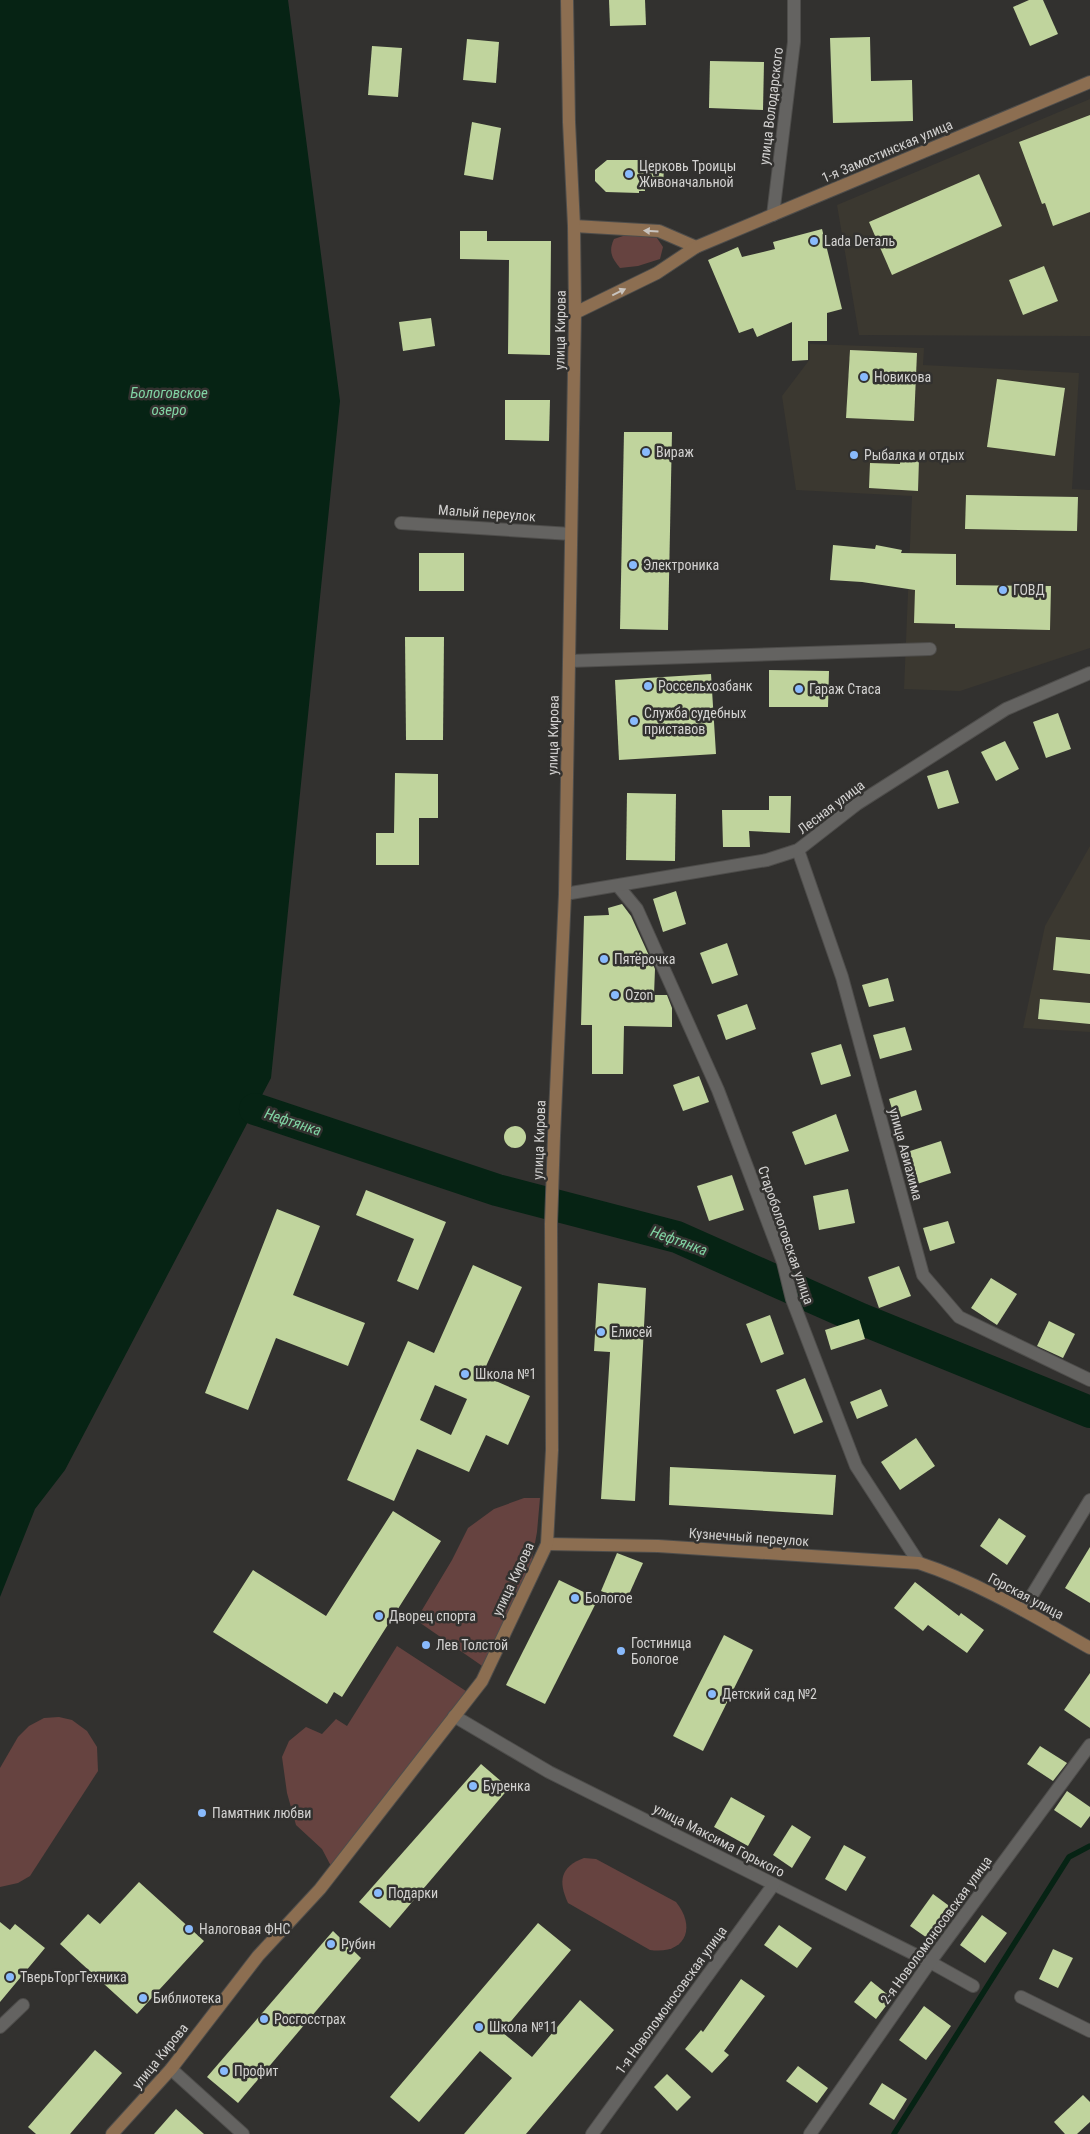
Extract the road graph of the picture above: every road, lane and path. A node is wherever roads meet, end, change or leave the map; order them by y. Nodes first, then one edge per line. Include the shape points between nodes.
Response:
1 (568, 0) edge
2 (794, 0) edge
3 (1090, 82) edge
4 (773, 215) junction
5 (574, 226) junction
6 (696, 247) junction
7 (575, 313) junction
8 (401, 523) dead end
9 (571, 534) junction
10 (930, 649) dead end
11 (569, 661) junction
12 (1090, 673) edge
13 (798, 850) junction
14 (618, 886) junction
15 (565, 894) junction
16 (1090, 1380) edge
17 (1090, 1500) edge
18 (547, 1544) junction
19 (920, 1563) junction
20 (948, 1572) joint
21 (1023, 1610) junction
22 (1090, 1648) edge
23 (454, 1716) junction
24 (1090, 1745) edge
25 (774, 1884) junction
26 (930, 1962) junction
27 (973, 1986) dead end
28 (1020, 1997) dead end
29 (23, 2005) dead end
30 (0, 2027) edge
31 (1090, 2031) edge
32 (171, 2069) junction
33 (112, 2134) edge
34 (243, 2134) edge
35 (592, 2134) edge
36 (810, 2134) edge

1 - 5 main road, улица Кирова
2 - 4 street, улица Володарского via 794,42
3 - 4 main road, 1-я Замостинская улица
4 - 6 main road, 1-я Замостинская улица
6 -> 5 main road via 659,231
5 - 7 main road, улица Кирова
7 -> 6 main road, 1-я Замостинская улица via 658,273
7 - 9 main road, улица Кирова
8 - 9 street, Малый переулок
9 - 11 main road, улица Кирова
10 - 11 street
11 - 15 main road, улица Кирова
12 - 13 street, Лесная улица via 1006,709 857,804
13 - 14 street, Лесная улица via 767,860
13 - 16 street, улица Авиахима via 842,977 922,1275 959,1318
14 - 15 street, Лесная улица
14 - 19 street, Старобологовская улица via 638,909 718,1090 783,1262 792,1299 856,1466
15 - 18 main road, улица Кирова via 551,1224 552,1450
17 - 21 street
18 - 19 main road, Кузнечный переулок via 658,1546
18 - 23 main road, улица Кирова via 482,1680
19 - 20 main road, Кузнечный переулок
20 - 21 main road, Горская улица
21 - 22 main road, Горская улица
23 - 25 street, улица Максима Горького via 549,1772
23 - 32 main road, улица Кирова via 320,1889 258,1956
24 - 26 street, 2-я Новоломоносовская улица
25 - 26 street, улица Максима Горького
25 - 35 street, 1-я Новоломоносовская улица
26 - 27 street, улица Максима Горького
26 - 36 street, 2-я Новоломоносовская улица
28 - 31 street
29 - 30 street
32 - 33 main road, улица Кирова
32 - 34 street

